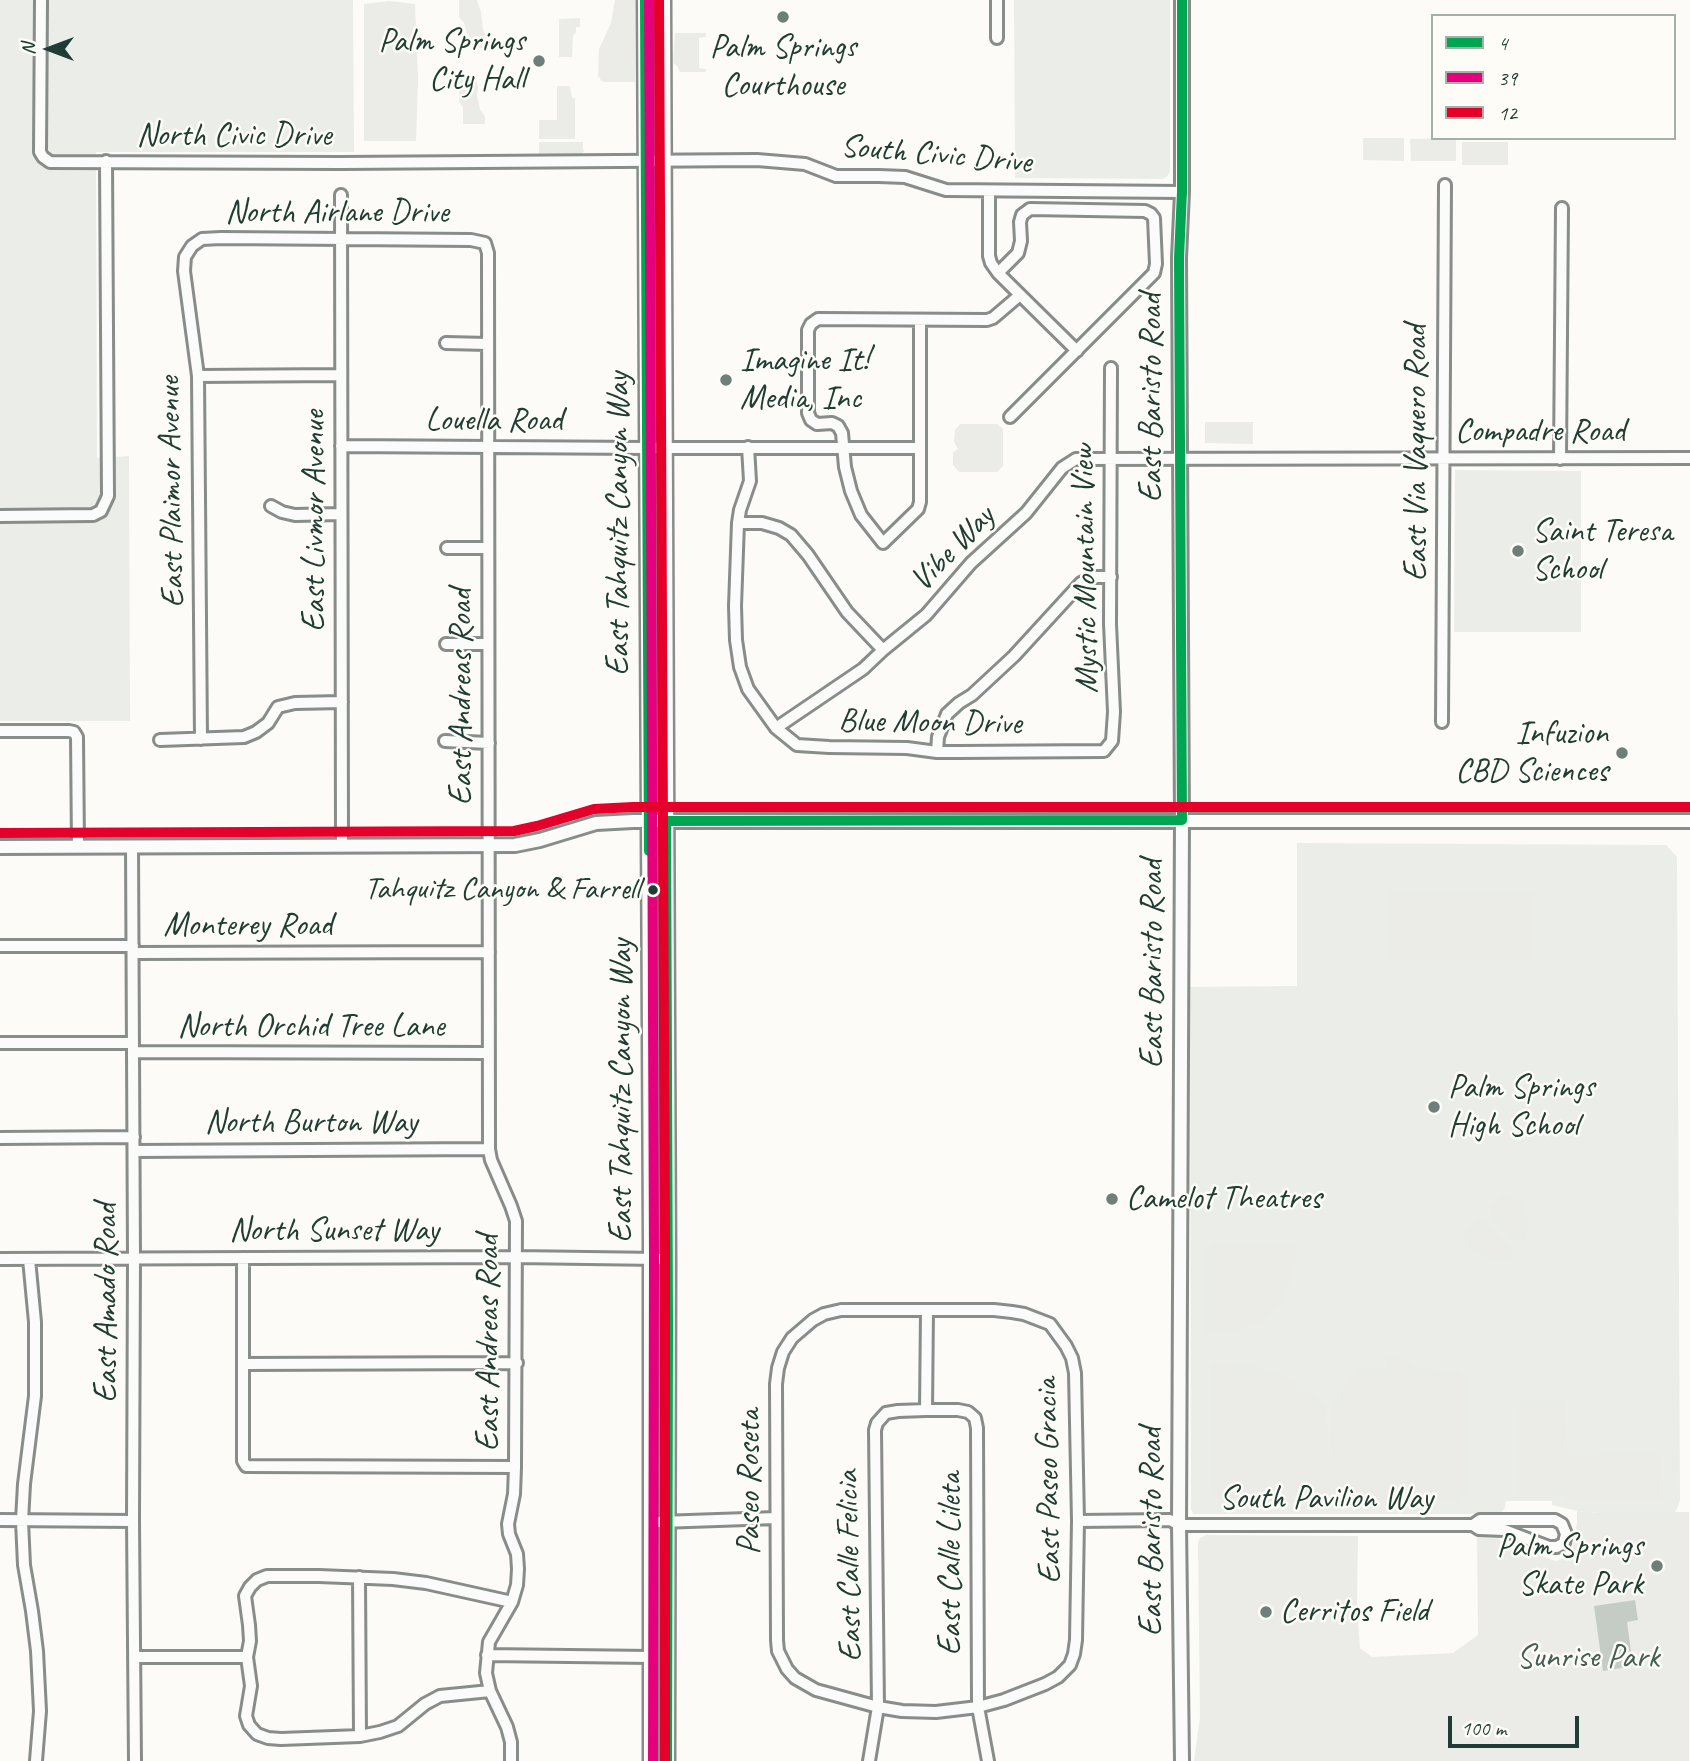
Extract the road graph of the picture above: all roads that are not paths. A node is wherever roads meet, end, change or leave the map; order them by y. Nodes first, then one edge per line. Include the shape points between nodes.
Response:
1 (41, 0) edge
2 (645, 0) edge
3 (663, 0) edge
4 (997, 0) edge
5 (1182, 0) edge
6 (997, 38) dead end
7 (646, 160) junction
8 (664, 160) junction
9 (106, 161) junction
10 (1444, 185) dead end
11 (989, 191) junction
12 (1182, 192) junction
13 (341, 195) dead end
14 (1562, 208) dead end
15 (341, 239) junction
16 (485, 243) joint
17 (192, 246) joint
18 (998, 273) junction
19 (1020, 295) junction
20 (920, 320) junction
21 (446, 343) dead end
22 (488, 344) junction
23 (1077, 351) junction
24 (1111, 368) dead end
25 (341, 375) junction
26 (198, 376) junction
27 (1010, 417) dead end
28 (341, 446) junction
29 (488, 447) junction
30 (666, 447) junction
31 (748, 447) junction
32 (843, 447) junction
33 (646, 448) junction
34 (920, 448) junction
35 (1111, 458) junction
36 (1443, 458) junction
37 (1690, 458) edge
38 (1180, 459) junction
39 (1560, 459) junction
40 (271, 506) dead end
41 (341, 514) junction
42 (0, 516) edge
43 (738, 523) junction
44 (447, 548) dead end
45 (488, 548) junction
46 (1111, 577) junction
47 (488, 644) junction
48 (446, 645) dead end
49 (883, 650) junction
50 (342, 702) junction
51 (1442, 722) dead end
52 (776, 728) junction
53 (0, 731) edge
54 (201, 739) junction
55 (160, 740) dead end
56 (445, 741) dead end
57 (489, 743) junction
58 (937, 752) junction
59 (1089, 752) joint
60 (1182, 820) junction
61 (649, 821) junction
62 (666, 821) junction
63 (1690, 821) edge
64 (0, 846) edge
65 (78, 846) junction
66 (132, 846) junction
67 (342, 846) junction
68 (489, 846) junction
69 (0, 946) edge
70 (133, 949) junction
71 (489, 952) junction
72 (0, 1043) edge
73 (133, 1048) junction
74 (489, 1053) junction
75 (134, 1137) junction
76 (0, 1138) edge
77 (489, 1149) junction
78 (134, 1151) junction
79 (516, 1257) junction
80 (134, 1258) junction
81 (243, 1258) junction
82 (651, 1258) junction
83 (0, 1259) edge
84 (30, 1259) junction
85 (668, 1259) junction
86 (926, 1311) junction
87 (517, 1363) junction
88 (243, 1364) junction
89 (926, 1410) junction
90 (515, 1467) junction
91 (776, 1518) junction
92 (0, 1521) edge
93 (22, 1521) junction
94 (133, 1521) junction
95 (1078, 1521) junction
96 (651, 1522) junction
97 (668, 1522) junction
98 (1179, 1525) junction
99 (1473, 1525) junction
100 (359, 1577) junction
101 (512, 1602) junction
102 (487, 1655) junction
103 (134, 1657) junction
104 (247, 1657) junction
105 (651, 1657) junction
106 (490, 1691) junction
107 (878, 1707) junction
108 (978, 1707) junction
109 (360, 1736) junction
110 (36, 1761) edge
111 (135, 1761) edge
112 (511, 1761) edge
113 (651, 1761) edge
114 (667, 1761) edge
115 (869, 1761) edge
116 (988, 1761) edge
117 (1182, 1761) edge

1 - 9 street via 40,152 50,162
2 - 7 main road, East Tahquitz Canyon Way
3 - 8 main road, East Tahquitz Canyon Way
4 - 6 street
5 - 12 street, East Baristo Road
7 - 8 street, South Civic Drive
7 - 9 street, North Civic Drive
7 - 33 main road, East Tahquitz Canyon Way
8 - 11 street, South Civic Drive via 805,164 836,176 905,177 946,190
8 - 30 main road, East Tahquitz Canyon Way
9 - 42 street, North Civic Drive via 108,496 93,515
10 - 36 street, East Via Vaquero Road
11 - 12 street, South Civic Drive
11 - 18 street via 989,256
12 - 38 street, East Baristo Road
13 - 15 street, East Livmor Avenue
14 - 39 street
15 - 16 street, North Airlane Drive
15 - 17 street, North Airlane Drive via 221,238 202,239
15 - 25 street, East Livmor Avenue
16 - 22 street, East Andreas Road
17 - 26 street, East Plaimor Avenue via 184,271
18 - 19 street
18 - 23 street via 1018,253 1020,222 1030,209 1152,214 1154,273
19 - 20 street via 993,318
19 - 23 street
20 - 32 street via 818,318 811,324 808,413 817,424 838,426
20 - 34 street
21 - 22 street
22 - 29 street, East Andreas Road
23 - 27 street
24 - 35 street, Mystic Mountain View
25 - 26 street
25 - 28 street, East Livmor Avenue
26 - 54 street, East Plaimor Avenue
28 - 29 street, Louella Road
28 - 41 street, East Livmor Avenue
29 - 33 street, Louella Road
29 - 45 street, East Andreas Road
30 - 31 street, Louella Road
30 - 33 street, Louella Road
30 - 62 main road, East Tahquitz Canyon Way
31 - 32 street, Louella Road
31 - 43 street via 750,481
32 - 34 street, Louella Road
32 - 34 street via 851,491 861,515 883,543 918,509
33 - 61 main road, East Tahquitz Canyon Way
35 - 38 street, Vibe Way
35 - 46 street, Mystic Mountain View
35 - 49 street, Vibe Way via 1076,459 1062,468 1026,513 971,564 926,615
36 - 38 street, Compadre Road
36 - 39 street, Compadre Road
36 - 51 street, East Via Vaquero Road
37 - 39 street, Compadre Road
38 - 60 street, East Baristo Road
40 - 41 street via 295,515
41 - 50 street, East Livmor Avenue
43 - 49 street via 762,523 791,535 847,612
43 - 52 street via 735,606 740,667 748,689
44 - 45 street
45 - 47 street, East Andreas Road
46 - 58 street via 1093,577 1081,583 1014,656 947,714 937,737
46 - 59 street, Mystic Mountain View via 1114,729 1104,751
47 - 48 street
47 - 57 street, East Andreas Road
49 - 52 street, Vibe Way via 863,669
50 - 54 street via 278,707 268,723 244,737
50 - 67 street, East Livmor Avenue
52 - 58 street, Blue Moon Drive via 797,745
53 - 65 street via 74,732
54 - 55 street
56 - 57 street
57 - 68 street, East Andreas Road
58 - 59 street, Blue Moon Drive
60 - 62 street
60 - 63 street
60 - 98 street, East Baristo Road
61 - 62 street
61 - 68 street via 596,824 530,842
61 - 82 main road, East Tahquitz Canyon Way
62 - 85 main road, East Tahquitz Canyon Way
64 - 65 street
65 - 66 street
66 - 67 street
66 - 70 street, East Amado Road
67 - 68 street
68 - 71 street, East Andreas Road
69 - 70 street, Monterey Road
70 - 71 street, Monterey Road
70 - 73 street, East Amado Road
71 - 74 street, East Andreas Road
72 - 73 street, North Orchid Tree Lane
73 - 74 street, North Orchid Tree Lane
73 - 75 street, East Amado Road
74 - 77 street, East Andreas Road
75 - 76 street
75 - 78 street, East Amado Road
77 - 78 street, North Burton Way
77 - 79 street, East Andreas Road via 516,1221
78 - 80 street, East Amado Road
79 - 81 street, North Sunset Way
79 - 82 street, North Sunset Way
79 - 87 street, East Andreas Road
80 - 81 street, North Sunset Way
80 - 84 street, North Sunset Way
80 - 94 street, East Amado Road
81 - 88 street
82 - 85 street, North Sunset Way
82 - 96 main road, East Tahquitz Canyon Way
83 - 84 street, North Sunset Way
84 - 93 street via 35,1396
85 - 97 main road, East Tahquitz Canyon Way
86 - 89 street
86 - 91 street, Paseo Roseta via 841,1310 813,1320 792,1338 783,1352 776,1384
86 - 95 street, East Paseo Gracia via 1024,1314 1049,1324 1059,1334 1075,1373
87 - 88 street
87 - 90 street, East Andreas Road
88 - 90 street via 246,1466
89 - 107 street, East Calle Felicia via 886,1413 875,1430
89 - 108 street, East Calle Lileta via 968,1412 977,1428
90 - 101 street, East Andreas Road via 508,1524 519,1570
91 - 97 street
91 - 107 street, Paseo Roseta via 780,1657 803,1684
92 - 93 street
93 - 94 street
93 - 110 street via 37,1651 40,1711
94 - 103 street, East Amado Road
95 - 98 street, South Pavilion Way via 1170,1520
95 - 108 street, East Paseo Gracia via 1076,1640 1070,1665 1045,1684
96 - 97 street
96 - 105 main road, East Tahquitz Canyon Way
97 - 114 main road, East Tahquitz Canyon Way
98 - 99 street, South Pavilion Way
98 - 117 street, East Baristo Road
99 - 99 street, South Pavilion Way via 1504,1530 1549,1547 1564,1543 1566,1534 1555,1520 1480,1520
100 - 101 street via 426,1583
100 - 104 street via 267,1576 257,1580 245,1596 250,1640
100 - 109 street
101 - 102 street, East Andreas Road via 489,1642
102 - 105 street
102 - 106 street, East Andreas Road
103 - 104 street
103 - 111 street, East Amado Road
104 - 109 street via 251,1686 246,1716 257,1734 281,1739
105 - 113 main road, East Tahquitz Canyon Way
106 - 109 street via 440,1696 398,1726
106 - 112 street, East Andreas Road via 507,1727
107 - 108 street, Paseo Roseta via 936,1712
107 - 115 street, East Calle Felicia
108 - 116 street, East Calle Lileta

